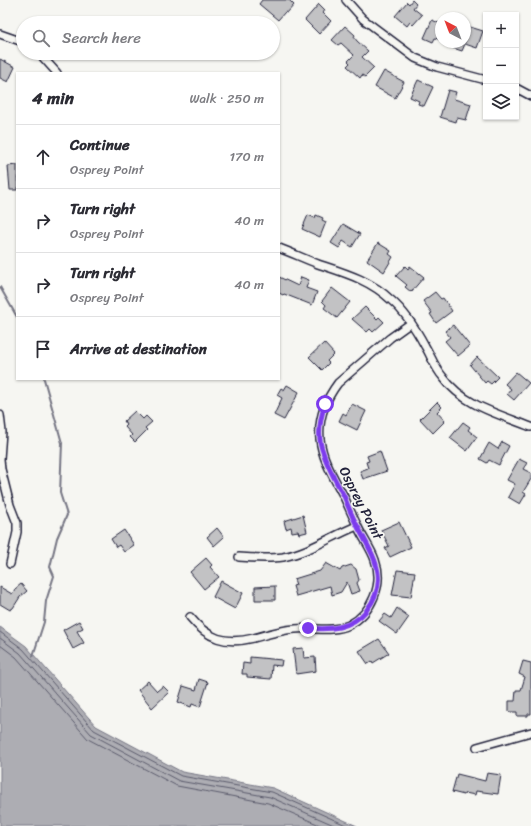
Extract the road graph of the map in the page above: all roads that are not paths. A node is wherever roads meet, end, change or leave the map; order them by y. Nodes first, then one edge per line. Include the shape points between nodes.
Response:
1 (346, 0) edge
2 (0, 34) edge
3 (16, 40) edge
4 (45, 60) edge
5 (56, 72) edge
6 (483, 79) edge
7 (519, 90) edge
8 (531, 96) edge
9 (280, 248) edge
10 (411, 323) junction
11 (0, 415) edge
12 (531, 427) edge
13 (357, 526) junction
14 (239, 557) dead end
15 (10, 564) dead end
16 (190, 617) dead end
17 (531, 732) edge
18 (477, 747) dead end

1 - 6 street via 363,19 415,58 437,67
2 - 3 street
4 - 5 street
7 - 8 street
9 - 10 street via 359,278 390,299
10 - 12 street via 437,369 456,392 481,408
10 - 13 street, Osprey Point via 338,383 323,410 320,439 322,451
11 - 15 street via 1,469 17,523
13 - 14 street via 289,555 268,558
13 - 16 street, Osprey Point via 376,561 378,583 370,605 360,617 349,624 336,628 285,630 233,641 218,639 205,633
17 - 18 street

